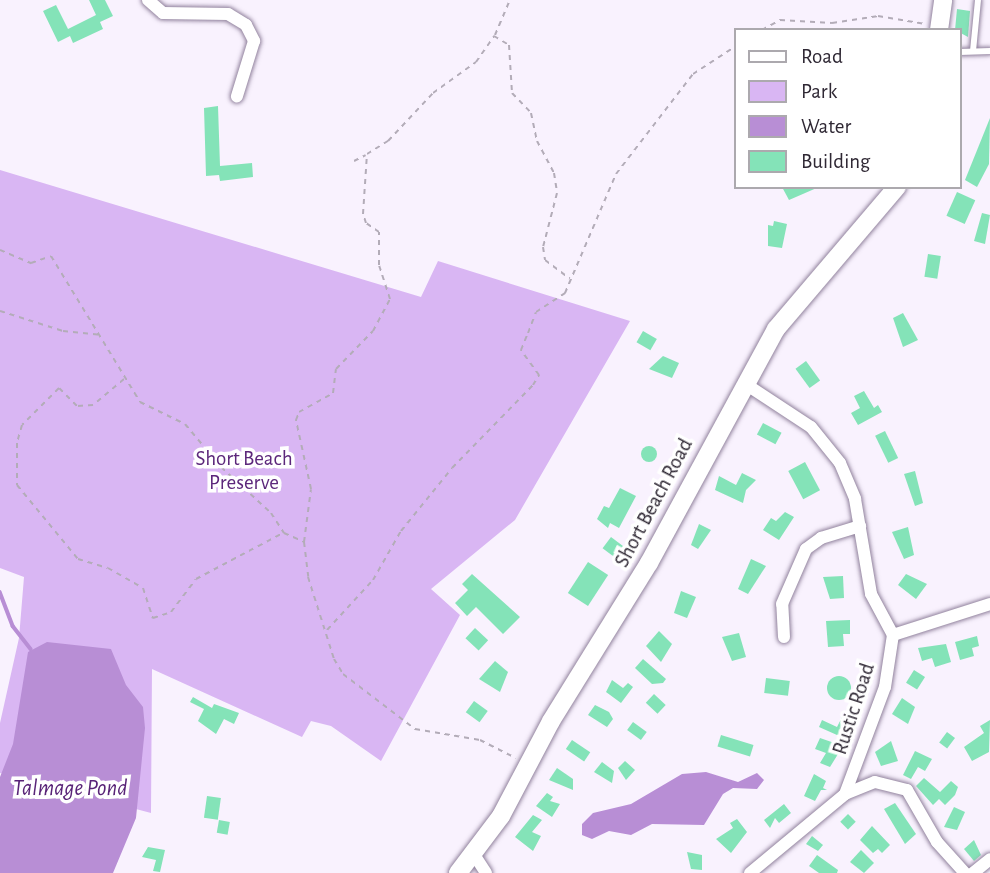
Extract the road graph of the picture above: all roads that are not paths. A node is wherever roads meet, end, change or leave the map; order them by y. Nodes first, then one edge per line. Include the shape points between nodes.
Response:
1 (148, 0) edge
2 (943, 0) edge
3 (978, 0) edge
4 (939, 28) edge
5 (973, 51) junction
6 (990, 51) edge
7 (962, 52) edge
8 (237, 96) dead end
9 (895, 189) edge
10 (744, 383) junction
11 (860, 526) junction
12 (990, 604) edge
13 (893, 635) junction
14 (784, 638) dead end
15 (845, 794) junction
16 (990, 859) edge
17 (466, 868) edge
18 (486, 873) edge
19 (750, 873) edge
20 (965, 873) edge
21 (973, 873) edge

1 - 8 street via 163,13 228,14 246,25 254,41
2 - 4 main road
3 - 5 lane
5 - 6 lane
5 - 7 lane
9 - 10 main road, Short Beach Road via 796,303
10 - 11 street via 795,414 827,443 848,479
10 - 17 main road, Short Beach Road via 649,563
11 - 13 street via 871,594
11 - 14 street via 821,538 806,549 782,604
12 - 13 street
13 - 15 street, Rustic Road via 882,697
15 - 19 street
15 - 20 street via 875,782 907,790 937,842
16 - 21 street
17 - 18 street

